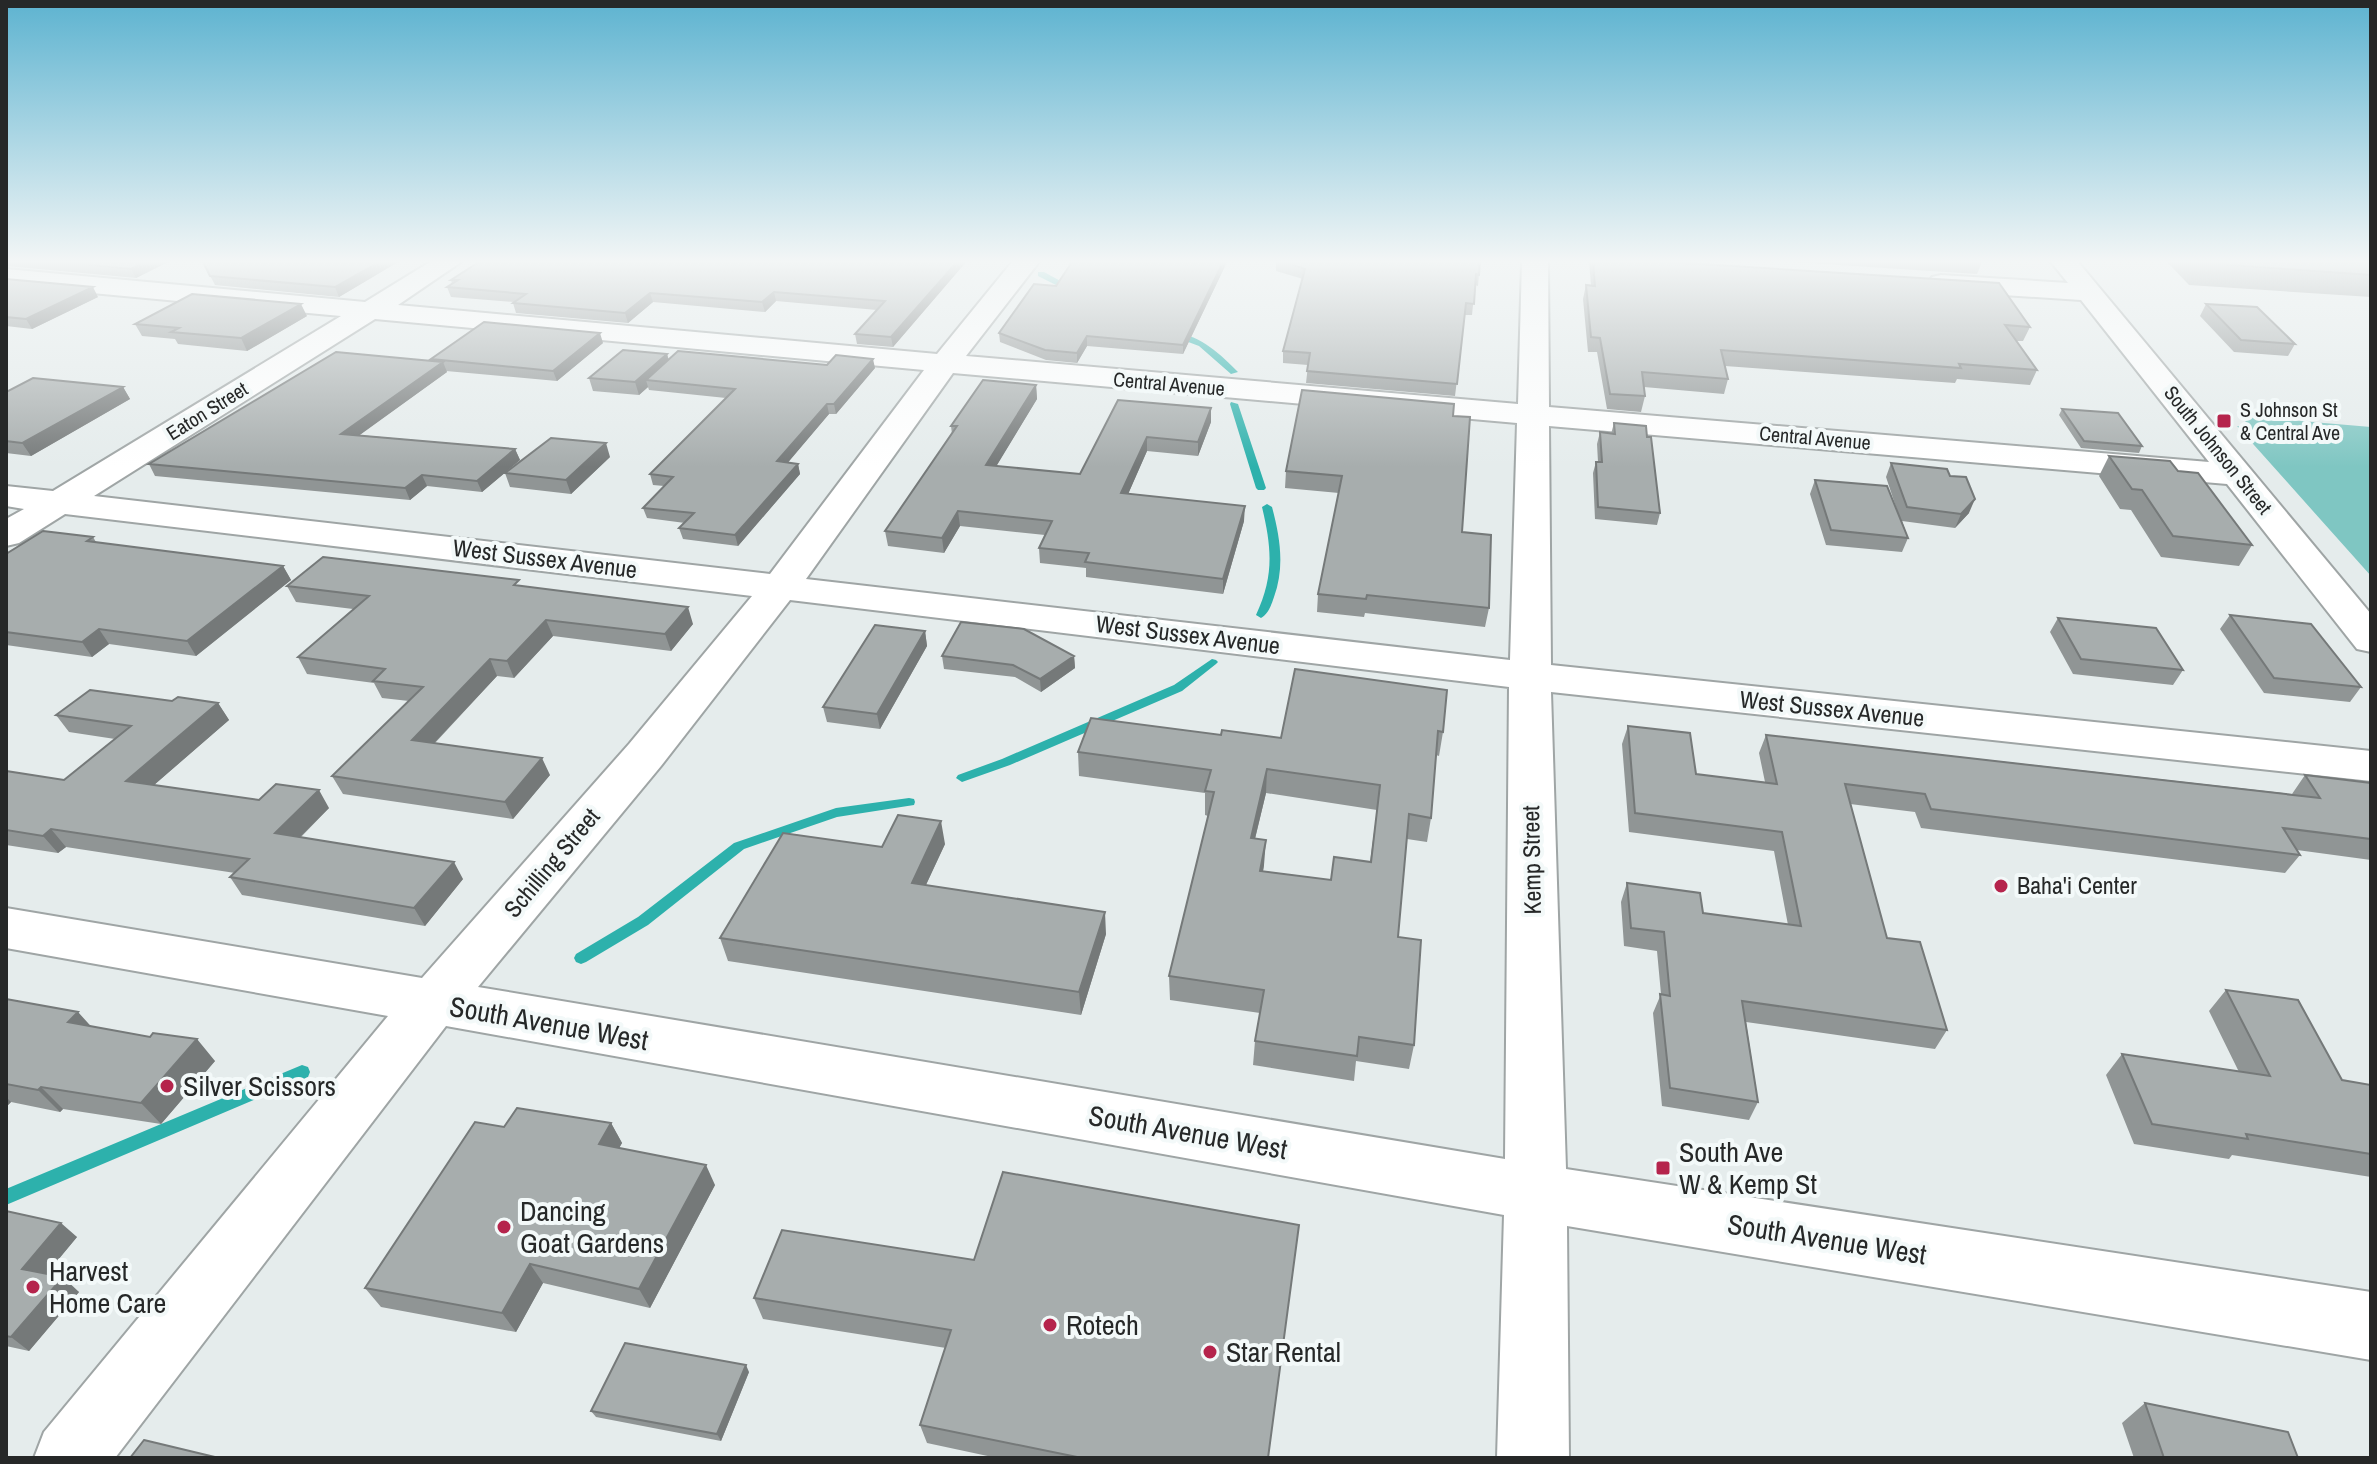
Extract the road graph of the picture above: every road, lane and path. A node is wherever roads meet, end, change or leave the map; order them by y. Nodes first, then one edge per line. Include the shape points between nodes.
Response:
1 (336, 330) edge
2 (604, 330) edge
3 (971, 330) edge
4 (1535, 330) edge
5 (2120, 330) edge
6 (945, 363) junction
7 (1535, 414) junction
8 (2237, 475) junction
9 (6, 496) edge
10 (61, 503) junction
11 (6, 535) edge
12 (781, 586) junction
13 (2371, 640) edge
14 (1530, 675) junction
15 (2371, 766) edge
16 (6, 928) edge
17 (433, 1003) junction
18 (1533, 1192) junction
19 (2371, 1326) edge
20 (70, 1458) edge
21 (1533, 1458) edge

1 - 10 street, Eaton Street
2 - 6 street, Central Avenue
3 - 6 street, Schilling Street
4 - 7 street, Kemp Street
5 - 8 street, South Johnson Street
6 - 7 street, Central Avenue
6 - 12 street, Schilling Street
7 - 8 street, Central Avenue
7 - 14 street, Kemp Street
8 - 13 street, South Johnson Street
9 - 10 street, West Sussex Avenue
10 - 11 street, Eaton Street
10 - 12 street, West Sussex Avenue
12 - 14 street, West Sussex Avenue
12 - 17 street, Schilling Street
14 - 15 street, West Sussex Avenue
14 - 18 street, Kemp Street
16 - 17 street, South Avenue West
17 - 18 street, South Avenue West
17 - 20 street, Schilling Street
18 - 19 street, South Avenue West
18 - 21 street, Kemp Street

